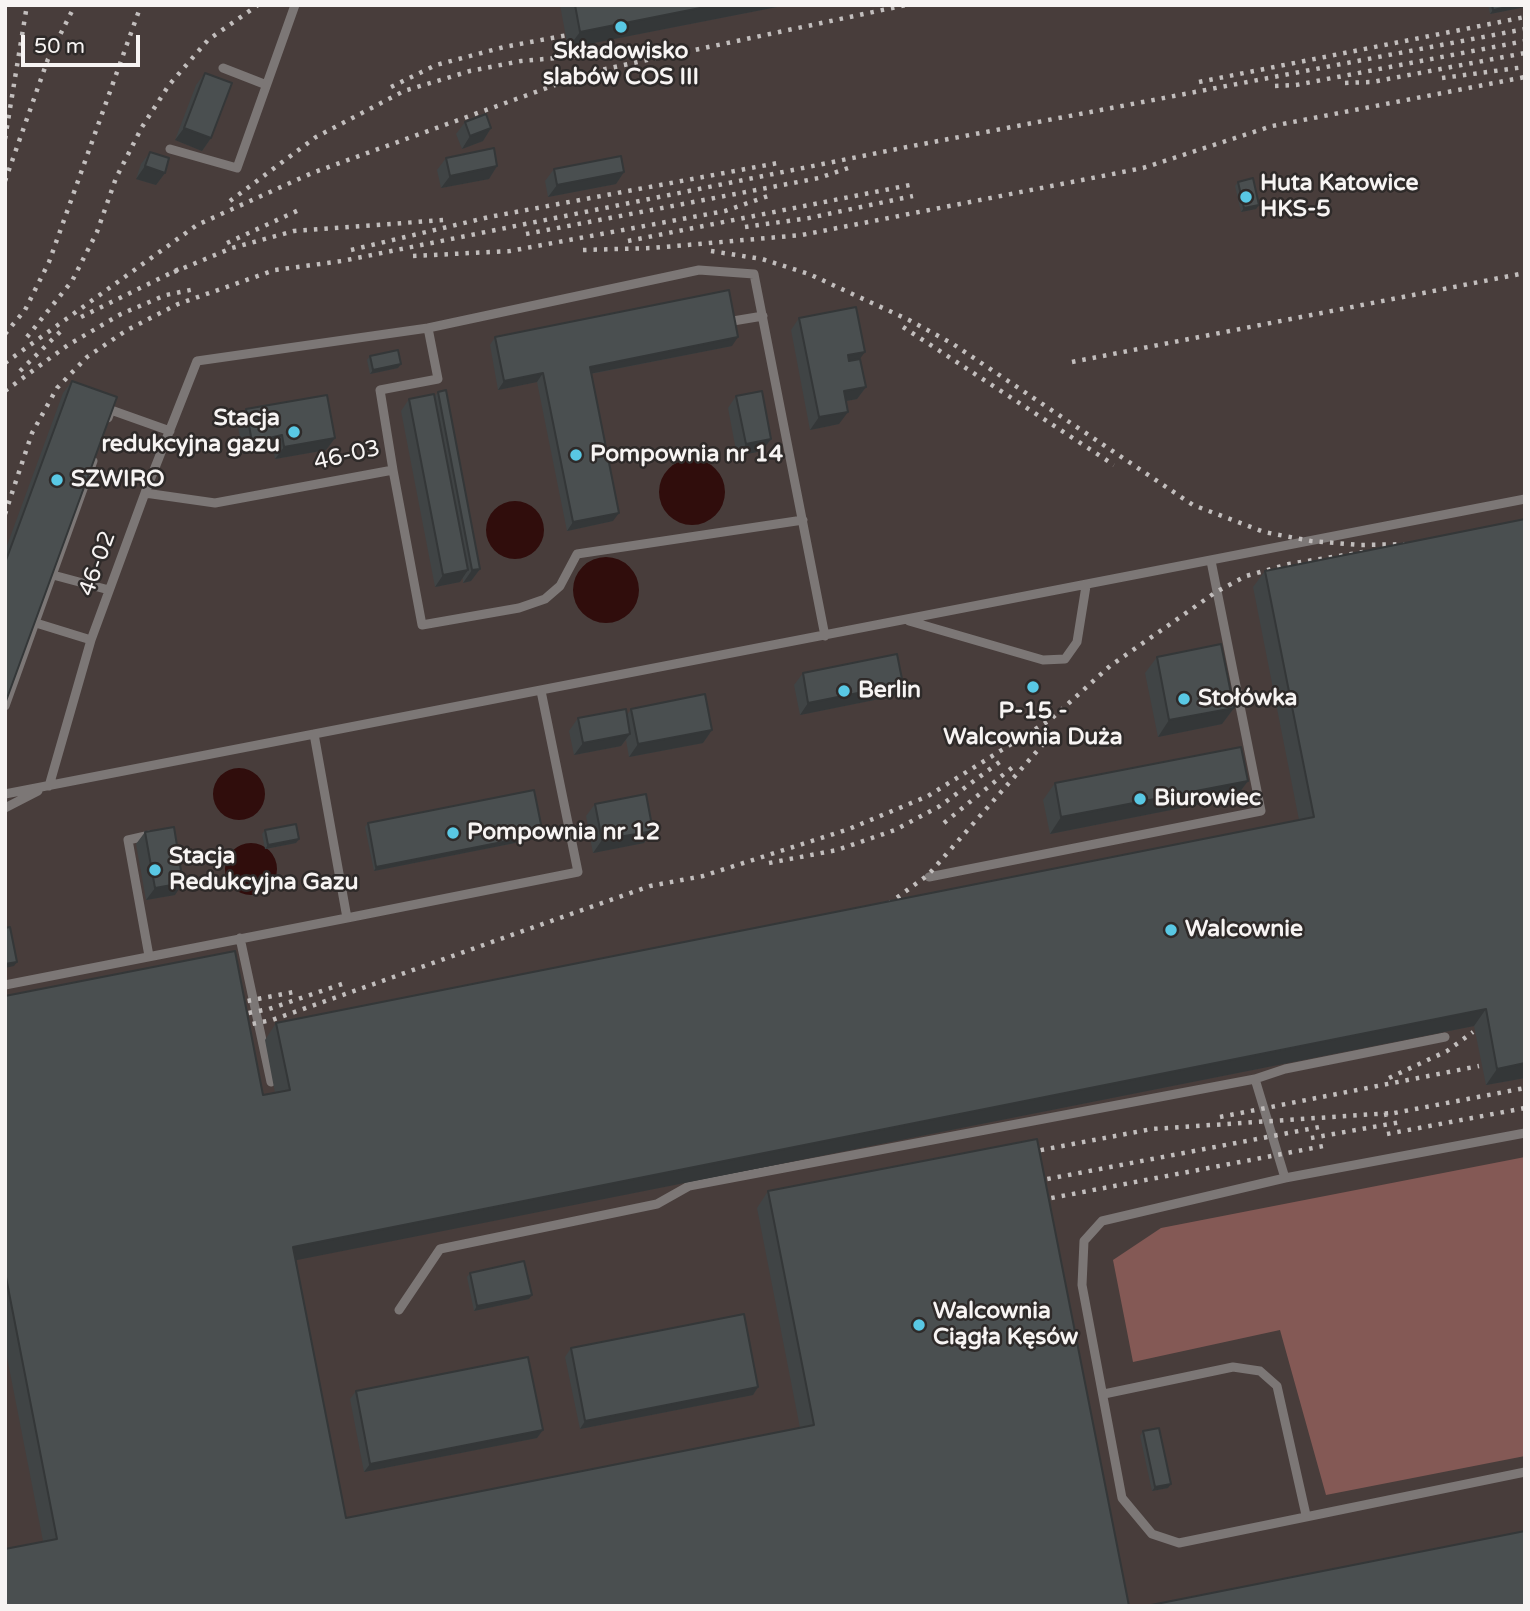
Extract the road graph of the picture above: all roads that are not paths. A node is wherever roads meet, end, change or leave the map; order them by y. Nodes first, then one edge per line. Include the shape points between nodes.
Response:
1 (295, 5) edge
2 (223, 68) dead end
3 (264, 83) junction
4 (170, 149) dead end
5 (763, 316) junction
6 (733, 321) edge
7 (428, 328) junction
8 (107, 423) edge
9 (170, 430) junction
10 (98, 448) edge
11 (393, 470) junction
12 (145, 493) junction
13 (1525, 499) edge
14 (803, 520) junction
15 (1211, 561) junction
16 (53, 575) junction
17 (1086, 586) junction
18 (110, 590) junction
19 (907, 620) junction
20 (36, 623) junction
21 (825, 636) junction
22 (91, 640) junction
23 (541, 691) junction
24 (5, 706) edge
25 (314, 734) junction
26 (49, 786) junction
27 (5, 794) edge
28 (5, 808) edge
29 (154, 834) edge
30 (929, 877) dead end
31 (347, 918) junction
32 (240, 938) junction
33 (149, 956) junction
34 (5, 985) edge
35 (1445, 1037) dead end
36 (1255, 1079) junction
37 (271, 1082) dead end
38 (1525, 1133) edge
39 (1285, 1178) junction
40 (398, 1310) dead end
41 (1104, 1394) junction
42 (1525, 1472) edge
43 (1306, 1515) junction

1 - 3 lane
2 - 3 lane
3 - 4 lane via 237,168
5 - 6 lane
5 - 7 lane via 754,274 699,270
5 - 14 lane
7 - 9 lane, 46-02 via 197,361
7 - 11 lane, 46-03 via 438,379 380,390
8 - 9 lane via 111,410
9 - 12 lane, 46-02
10 - 16 lane
11 - 12 lane, 46-03 via 215,503
11 - 14 lane via 422,625 545,599 560,586 577,554
12 - 18 lane, 46-02
13 - 15 lane
14 - 21 lane
15 - 17 lane
15 - 30 lane via 1261,811
16 - 18 lane
16 - 20 lane
17 - 19 lane
17 - 19 lane via 1077,642 1065,659 1043,660
18 - 22 lane, 46-02
19 - 21 lane
20 - 22 lane
20 - 24 lane
21 - 23 lane
22 - 26 lane, 46-02
23 - 25 lane
23 - 31 lane via 578,872
25 - 26 lane
25 - 31 lane
26 - 27 lane
26 - 28 lane
29 - 33 lane via 128,840
31 - 32 lane
32 - 33 lane
32 - 37 lane
33 - 34 lane
35 - 36 lane
36 - 39 lane
36 - 40 lane via 690,1186 657,1205 440,1250
38 - 39 lane
39 - 41 lane via 1102,1221 1084,1241 1082,1285
41 - 43 lane via 1122,1498 1152,1534 1180,1543
41 - 43 lane via 1233,1367 1260,1371 1278,1386
42 - 43 lane

